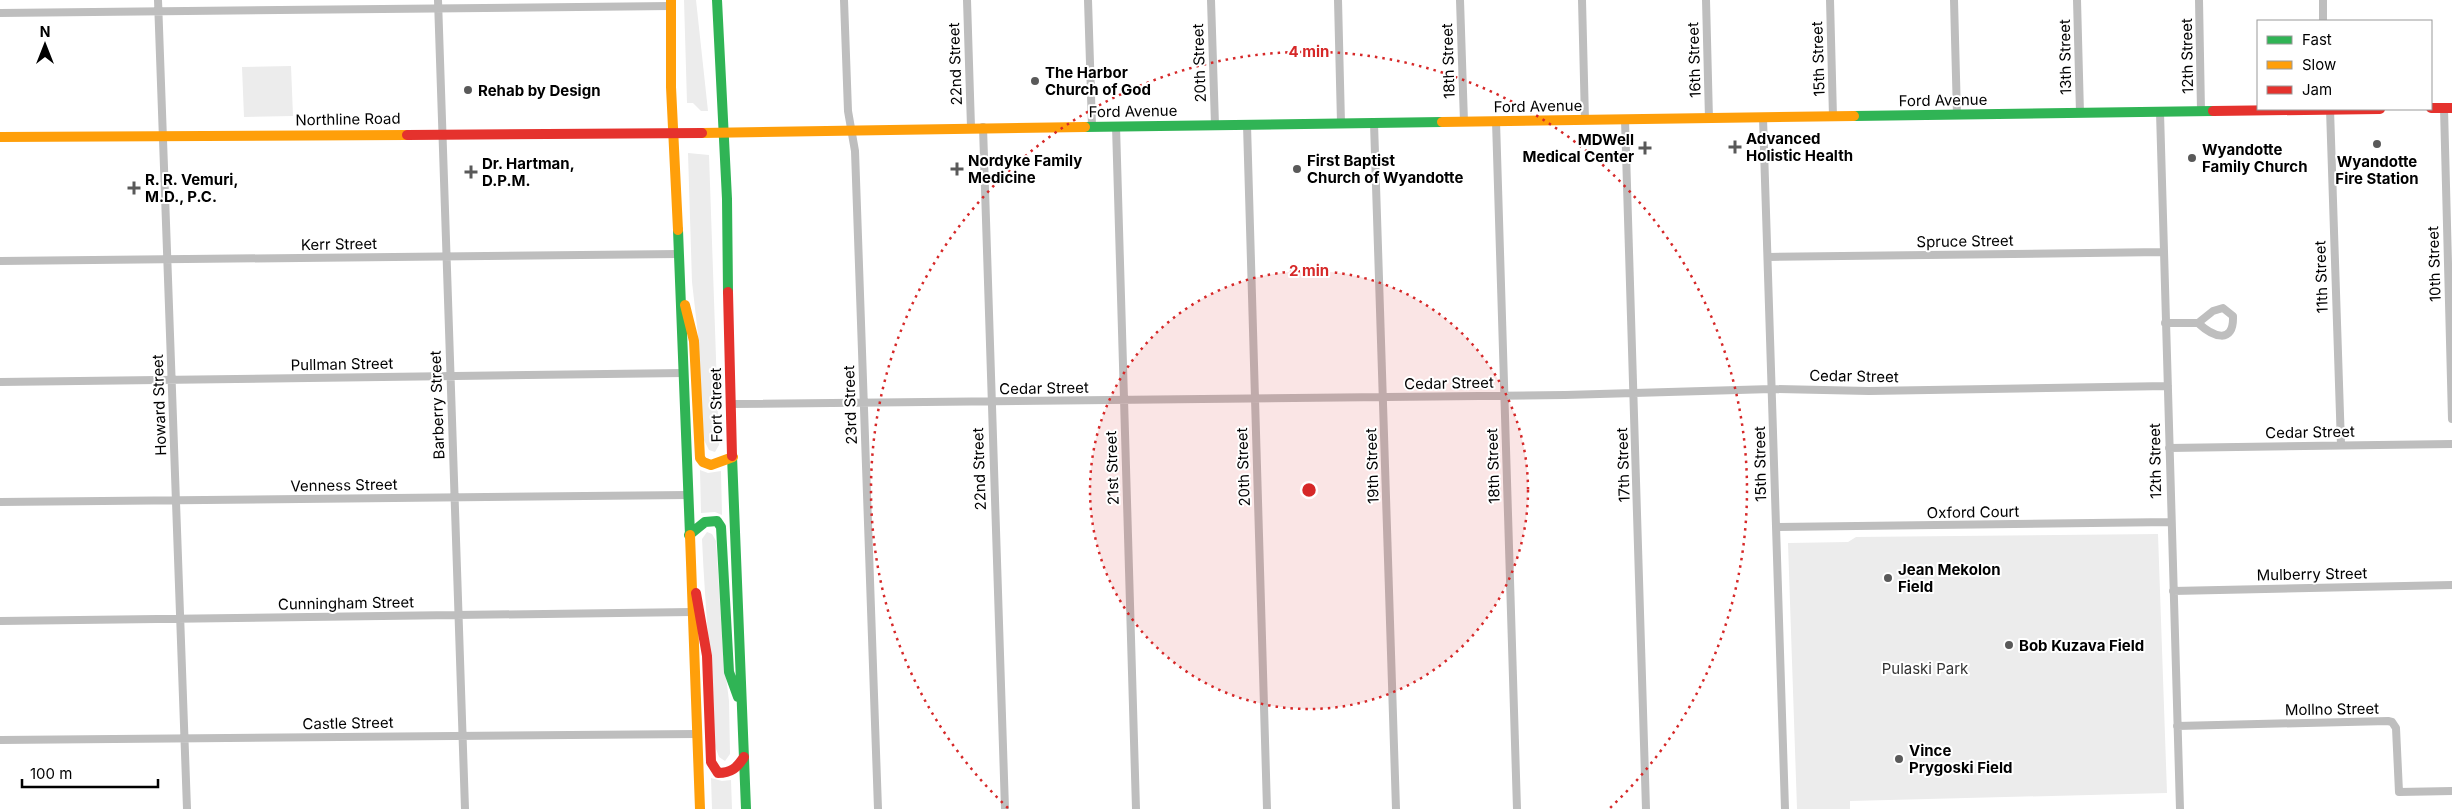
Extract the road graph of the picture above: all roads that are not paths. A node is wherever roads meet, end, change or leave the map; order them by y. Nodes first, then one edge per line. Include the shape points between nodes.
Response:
1 (158, 0) edge
2 (717, 0) edge
3 (844, 0) edge
4 (967, 0) edge
5 (1088, 0) edge
6 (1211, 0) edge
7 (1338, 0) edge
8 (1460, 0) edge
9 (1582, 0) edge
10 (1706, 0) edge
11 (1830, 0) edge
12 (1954, 0) edge
13 (2077, 0) edge
14 (2199, 0) edge
15 (2323, 0) edge
16 (671, 3) edge
17 (438, 4) edge
18 (159, 12) junction
19 (0, 13) edge
20 (2323, 20) edge
21 (2432, 108) edge
22 (2448, 108) edge
23 (2266, 110) edge
24 (2330, 110) edge
25 (2201, 111) junction
26 (2160, 112) junction
27 (2080, 113) junction
28 (1956, 115) junction
29 (1833, 117) junction
30 (1763, 118) junction
31 (1709, 119) junction
32 (1585, 120) junction
33 (1625, 120) junction
34 (1496, 121) junction
35 (1374, 122) junction
36 (1464, 122) junction
37 (1341, 123) junction
38 (1247, 124) junction
39 (1215, 125) junction
40 (1092, 126) junction
41 (1116, 126) junction
42 (971, 127) junction
43 (982, 127) junction
44 (852, 129) junction
45 (722, 131) junction
46 (697, 132) joint
47 (441, 133) junction
48 (673, 133) junction
49 (164, 136) junction
50 (0, 137) edge
51 (2163, 252) junction
52 (679, 254) junction
53 (445, 257) junction
54 (1768, 257) junction
55 (167, 260) junction
56 (0, 261) edge
57 (681, 294) junction
58 (2198, 322) junction
59 (2165, 323) junction
60 (684, 373) junction
61 (450, 376) junction
62 (172, 380) junction
63 (0, 382) edge
64 (2168, 386) junction
65 (1772, 389) junction
66 (1634, 394) junction
67 (1505, 396) junction
68 (1383, 397) junction
69 (1254, 399) junction
70 (1124, 400) junction
71 (991, 402) junction
72 (863, 403) junction
73 (730, 404) junction
74 (2452, 419) edge
75 (2452, 444) edge
76 (2341, 445) junction
77 (2169, 448) junction
78 (733, 457) junction
79 (688, 495) junction
80 (454, 497) junction
81 (176, 500) junction
82 (0, 502) edge
83 (2171, 522) junction
84 (1776, 527) junction
85 (689, 535) junction
86 (691, 575) junction
87 (2452, 585) edge
88 (2173, 591) junction
89 (692, 612) junction
90 (458, 616) junction
91 (180, 619) junction
92 (0, 621) edge
93 (742, 705) junction
94 (2177, 726) junction
95 (696, 734) junction
96 (462, 736) junction
97 (184, 739) junction
98 (0, 740) edge
99 (744, 757) junction
100 (2452, 791) edge
101 (187, 809) edge
102 (465, 809) edge
103 (700, 809) edge
104 (746, 809) edge
105 (878, 809) edge
106 (1005, 809) edge
107 (1136, 809) edge
108 (1267, 809) edge
109 (1396, 809) edge
110 (1517, 809) edge
111 (1646, 809) edge
112 (1785, 809) edge
113 (2180, 809) edge

1 - 18 street, Howard Street
2 - 45 main road, Fort Street
3 - 44 street, 23rd Street via 848,111
4 - 42 street, 22nd Street
5 - 40 street
6 - 39 street, 20th Street
7 - 37 street
8 - 36 street, 18th Street
9 - 32 street
10 - 31 street, 16th Street
11 - 29 street, 15th Street
12 - 28 street
13 - 27 street, 13th Street
14 - 25 street, 12th Street
15 - 20 street
16 - 17 street
16 - 48 main road, Fort Street
17 - 18 street
17 - 47 street, Barberry Street
18 - 19 street
18 - 49 street, Howard Street
21 - 22 main road
22 - 74 street, 10th Street
23 - 25 main road, Ford Avenue
24 - 76 street, 11th Street
25 - 26 main road, Ford Avenue
26 - 27 main road, Ford Avenue
26 - 51 street, 12th Street
27 - 28 main road, Ford Avenue
28 - 29 main road, Ford Avenue
29 - 30 main road, Ford Avenue
30 - 31 main road, Ford Avenue
30 - 54 street, 15th Street
31 - 33 main road, Ford Avenue
32 - 33 main road, Ford Avenue
32 - 34 main road, Ford Avenue
33 - 66 street, 17th Street
34 - 36 main road, Ford Avenue
34 - 67 street, 18th Street
35 - 36 main road, Ford Avenue
35 - 37 main road, Ford Avenue
35 - 68 street, 19th Street
37 - 38 main road, Ford Avenue
38 - 39 main road, Ford Avenue
38 - 69 street, 20th Street
39 - 41 main road, Ford Avenue
40 - 41 main road, Ford Avenue
40 - 43 main road, Ford Avenue
41 - 70 street, 21st Street
42 - 43 main road, Ford Avenue
42 - 44 main road, Ford Avenue
43 - 71 street, 22nd Street
44 - 45 main road, Ford Avenue
44 - 72 street, 23rd Street
45 - 46 main road, Ford Avenue
45 - 73 main road, Fort Street via 730,284
46 - 48 main road, Northline Road
47 - 48 main road, Northline Road
47 - 49 main road, Northline Road
47 - 53 street, Barberry Street
48 - 52 main road, Fort Street
49 - 50 main road, Northline Road
49 - 55 street, Howard Street
51 - 54 street, Spruce Street
51 - 59 street, 12th Street
52 - 53 street, Kerr Street
52 - 57 main road, Fort Street
53 - 55 street, Kerr Street
53 - 61 street, Barberry Street
54 - 65 street, 15th Street
55 - 56 street, Kerr Street
55 - 62 street, Howard Street
57 - 60 main road, Fort Street
57 - 78 main road via 694,341 700,458 709,466
58 - 58 street via 2208,332 2223,336 2233,326 2233,316 2223,308
58 - 59 street
59 - 64 street, 12th Street
60 - 61 street, Pullman Street
60 - 79 main road, Fort Street
61 - 62 street, Pullman Street
61 - 80 street, Barberry Street
62 - 63 street, Pullman Street
62 - 81 street, Howard Street
64 - 65 street, Cedar Street via 1870,391
64 - 77 street, 12th Street
65 - 66 street, Cedar Street
65 - 84 street, 15th Street
66 - 67 street, Cedar Street
66 - 111 street, 17th Street
67 - 68 street, Cedar Street
67 - 110 street, 18th Street
68 - 69 street, Cedar Street
68 - 109 street, 19th Street
69 - 70 street, Cedar Street
69 - 108 street, 20th Street
70 - 71 street, Cedar Street
70 - 107 street, 21st Street
71 - 72 street, Cedar Street
71 - 106 street, 22nd Street
72 - 73 street, Cedar Street
72 - 105 street, 23rd Street
73 - 78 main road, Fort Street
75 - 76 street, Cedar Street
76 - 77 street, Cedar Street
77 - 83 street, 12th Street
78 - 93 main road, Fort Street
79 - 80 street, Venness Street
79 - 85 main road, Fort Street
80 - 81 street, Venness Street
80 - 90 street, Barberry Street
81 - 82 street, Venness Street
81 - 91 street, Howard Street
83 - 84 street, Oxford Court
83 - 88 street, 12th Street
84 - 112 street, 15th Street
85 - 86 main road, Fort Street
85 - 93 main road via 702,523 711,520 717,521 721,527 729,672
86 - 89 main road, Fort Street
86 - 99 main road via 702,614 706,647 711,762 718,773 726,774 737,769
87 - 88 street, Mulberry Street
88 - 94 street, 12th Street
89 - 90 street, Cunningham Street
89 - 95 main road, Fort Street
90 - 91 street, Cunningham Street
90 - 96 street, Barberry Street
91 - 92 street, Cunningham Street
91 - 97 street, Howard Street
93 - 99 main road, Fort Street
94 - 100 street, Mollno Street via 2388,721 2396,728 2399,792
94 - 113 street, 12th Street
95 - 96 street, Castle Street
95 - 103 main road, Fort Street
96 - 97 street, Castle Street
96 - 102 street, Barberry Street
97 - 98 street, Castle Street
97 - 101 street, Howard Street
99 - 104 main road, Fort Street

